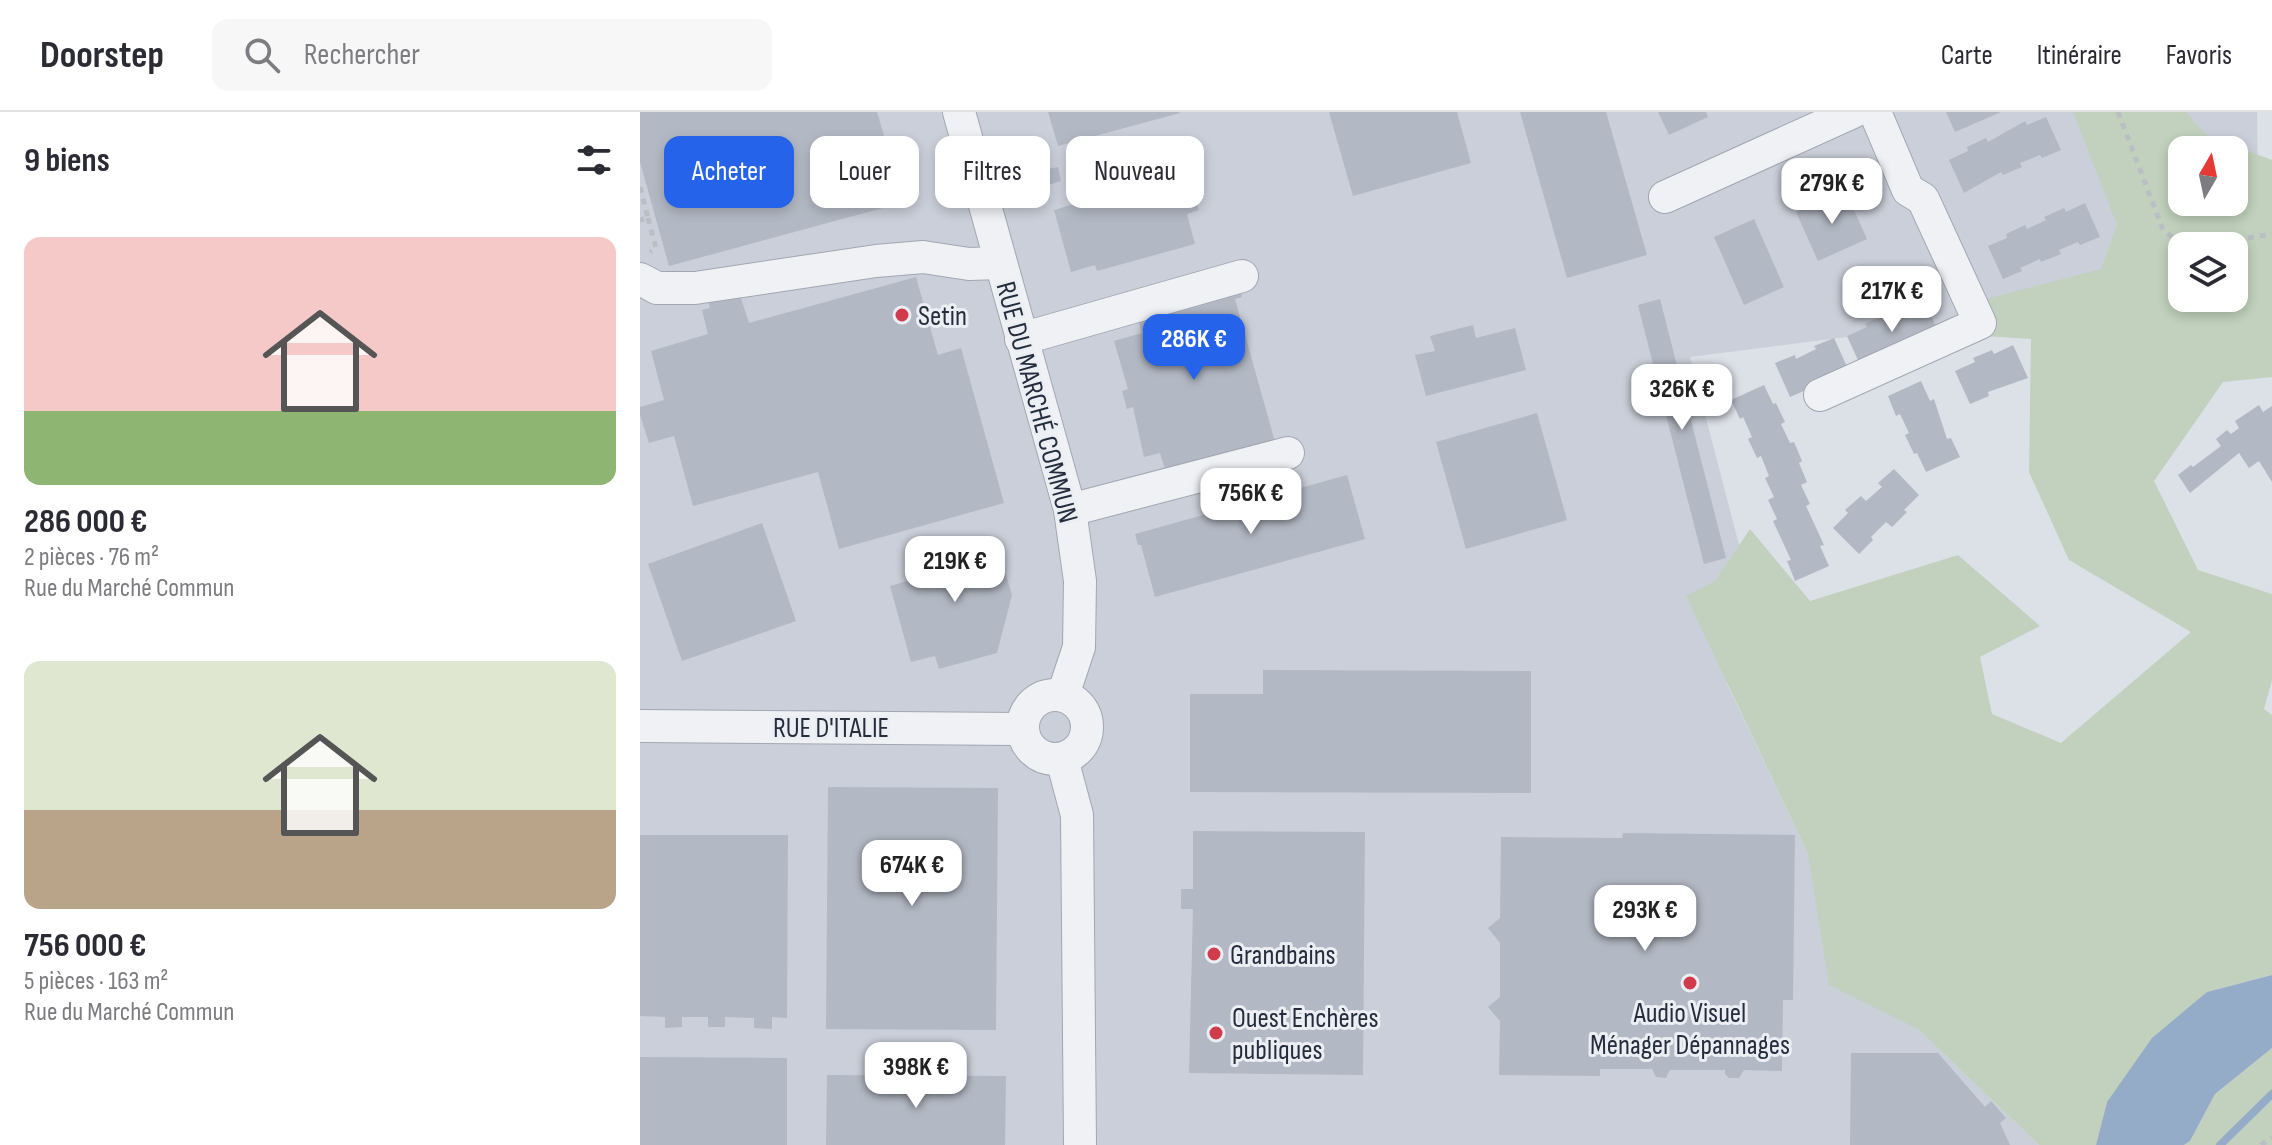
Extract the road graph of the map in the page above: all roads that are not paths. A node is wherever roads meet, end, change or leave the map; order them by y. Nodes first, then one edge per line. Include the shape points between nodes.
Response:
1 (959, 112) edge
2 (1853, 112) edge
3 (1875, 112) edge
4 (1665, 197) dead end
5 (1000, 263) junction
6 (1242, 276) dead end
7 (640, 279) edge
8 (1021, 339) junction
9 (1820, 395) dead end
10 (1288, 453) dead end
11 (1070, 510) junction
12 (1063, 695) junction
13 (640, 726) edge
14 (1023, 729) junction
15 (1062, 759) junction
16 (1080, 1145) edge

1 - 5 street, RUE DU MARCHÉ COMMUN
2 - 4 street
3 - 9 street via 1908,190 1923,199 1980,323
5 - 7 street via 923,257 695,288 657,288
5 - 8 street, RUE DU MARCHÉ COMMUN
6 - 8 street
8 - 11 street, RUE DU MARCHÉ COMMUN
10 - 11 street
11 - 12 street, RUE DU MARCHÉ COMMUN via 1080,581 1079,647
12 - 14 street via 1034,702
12 - 15 street via 1081,707 1088,727 1081,748
13 - 14 street, RUE D'ITALIE
14 - 15 street via 1025,740 1040,756
15 - 16 street via 1077,815

